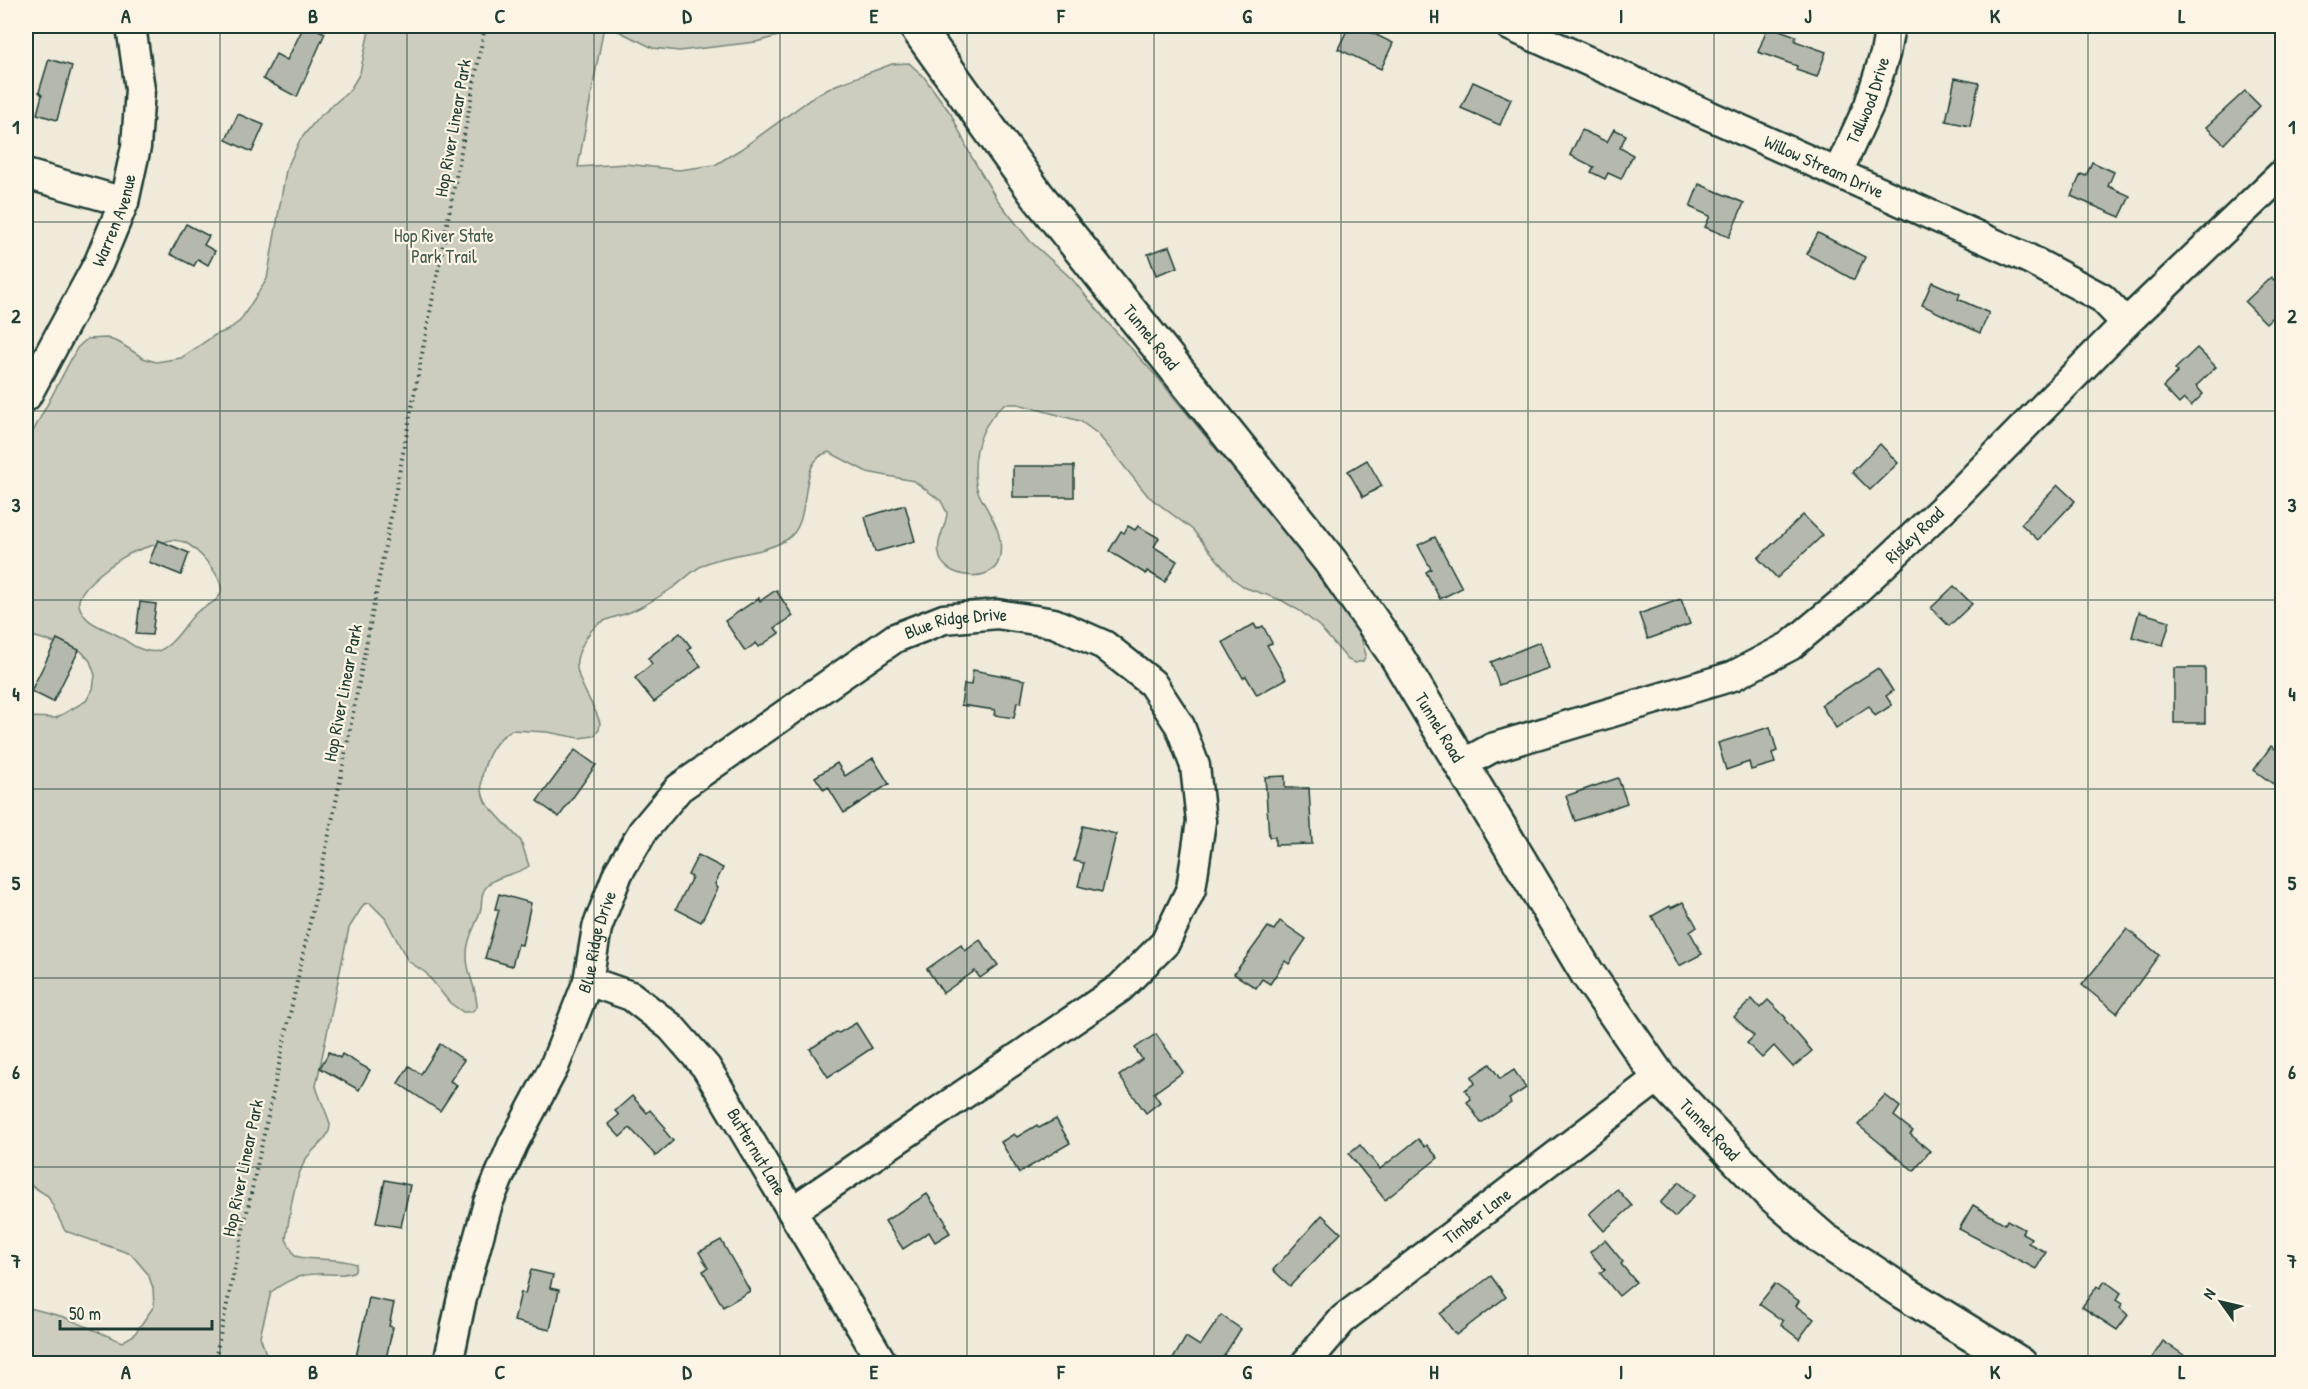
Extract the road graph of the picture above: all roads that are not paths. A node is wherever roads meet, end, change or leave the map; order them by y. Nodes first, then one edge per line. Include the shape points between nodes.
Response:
1 (131, 26) edge
2 (916, 26) edge
3 (1510, 26) edge
4 (1890, 26) edge
5 (1838, 172) junction
6 (26, 174) edge
7 (2283, 174) edge
8 (124, 202) junction
9 (2127, 323) junction
10 (26, 397) edge
11 (1461, 765) junction
12 (588, 981) junction
13 (1659, 1077) junction
14 (792, 1211) junction
15 (448, 1364) edge
16 (883, 1364) edge
17 (1305, 1364) edge
18 (2020, 1364) edge

1 - 8 street, Warren Avenue via 140,89 136,147
2 - 11 main road, Tunnel Road via 1037,195 1330,561 1397,657
3 - 5 street, Willow Stream Drive
4 - 5 street, Tallwood Drive via 1869,105
5 - 9 street, Willow Stream Drive via 2029,259 2102,298
6 - 8 street
7 - 9 street, Risley Road
8 - 10 street, Warren Avenue via 99,262
9 - 11 street, Risley Road via 1954,498 1851,595 1790,646 1733,676 1492,748
11 - 13 main road, Tunnel Road via 1587,973
12 - 14 street, Butternut Lane via 631,996 671,1027 706,1067
12 - 14 street, Blue Ridge Drive via 597,928 618,873 643,831 679,788 895,638 944,619 997,614 1054,623 1104,645 1152,683 1180,726 1195,766 1201,821 1191,889 1165,942 1120,988
12 - 15 street, Blue Ridge Drive via 554,1067 513,1144 488,1203
13 - 17 street, Timber Lane via 1344,1318
13 - 18 main road, Tunnel Road via 1769,1192 1823,1239
14 - 16 street, Butternut Lane

